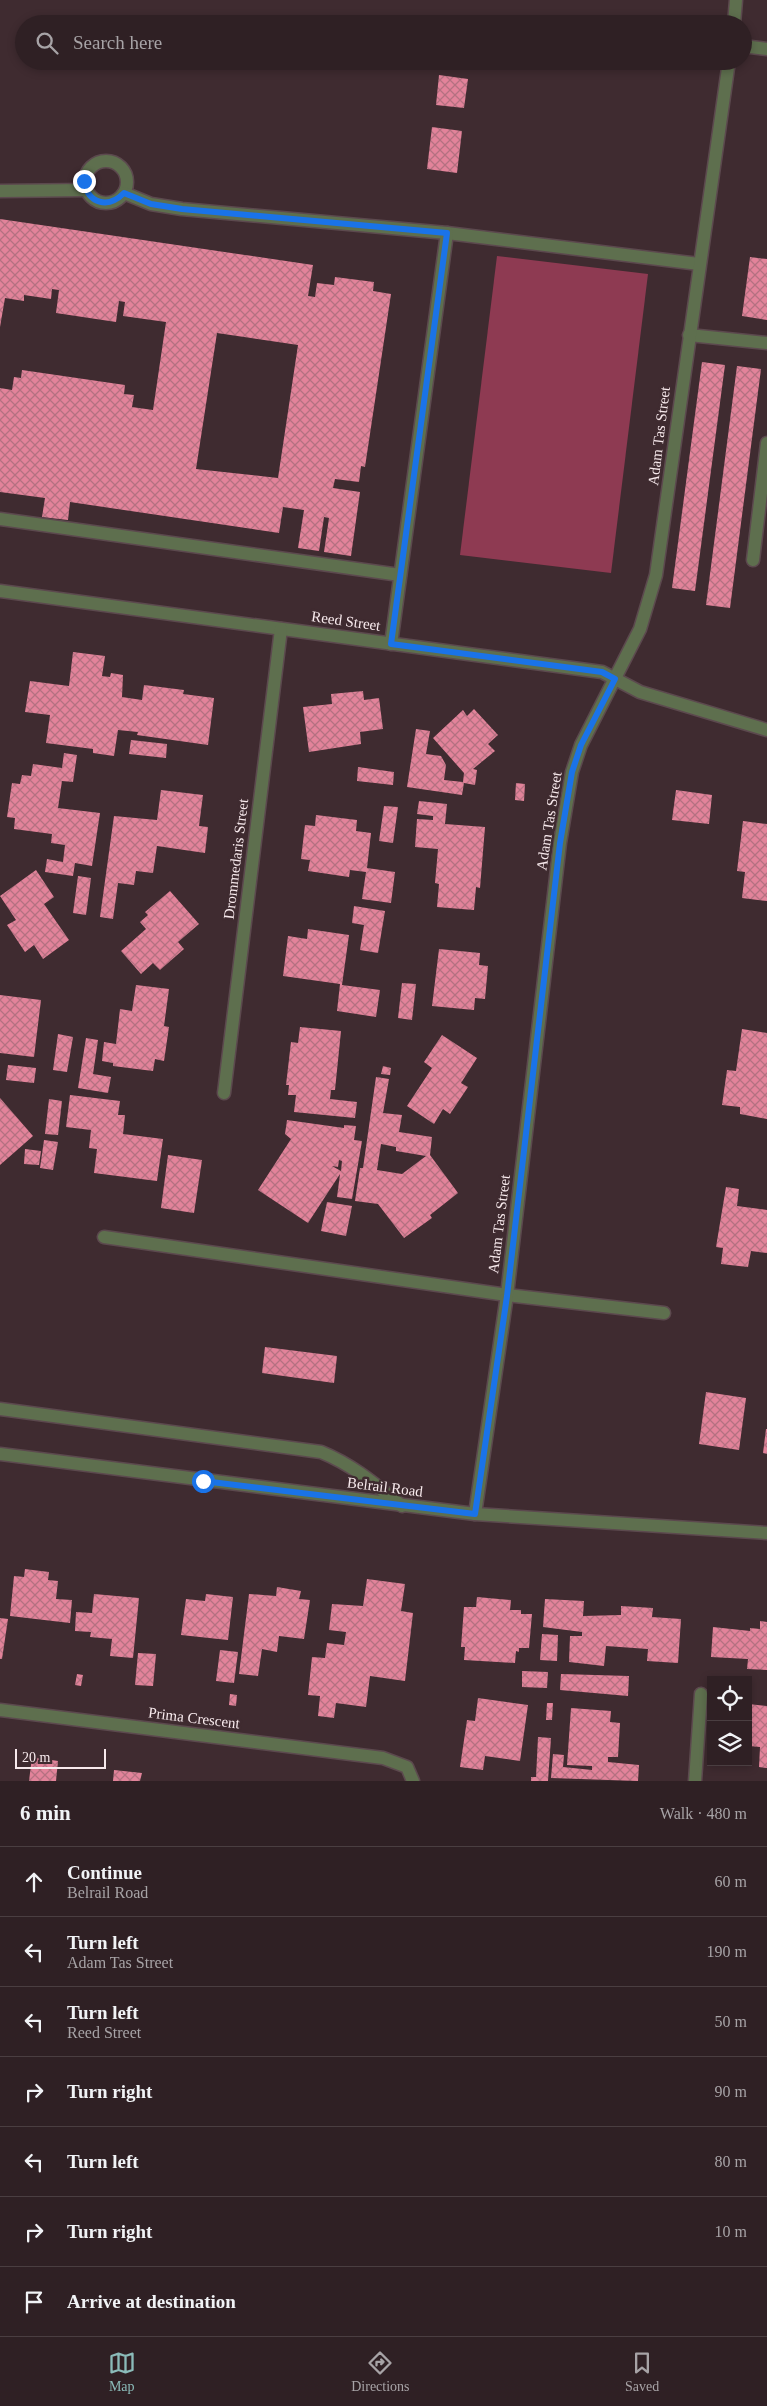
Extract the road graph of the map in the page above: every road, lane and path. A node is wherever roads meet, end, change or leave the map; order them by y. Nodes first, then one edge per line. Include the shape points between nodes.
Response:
1 (736, 0) edge
2 (735, 15) edge
3 (752, 47) edge
4 (767, 49) edge
5 (728, 70) edge
6 (86, 190) junction
7 (0, 191) edge
8 (124, 193) junction
9 (447, 233) junction
10 (699, 264) junction
11 (689, 335) junction
12 (767, 343) edge
13 (767, 443) edge
14 (0, 519) edge
15 (753, 560) dead end
16 (400, 575) junction
17 (0, 592) edge
18 (281, 629) junction
19 (391, 644) junction
20 (615, 679) junction
21 (767, 730) edge
22 (224, 1093) dead end
23 (104, 1237) dead end
24 (507, 1296) junction
25 (664, 1313) dead end
26 (0, 1410) edge
27 (0, 1454) edge
28 (402, 1506) junction
29 (475, 1514) junction
30 (767, 1533) edge
31 (700, 1694) dead end
32 (0, 1710) edge
33 (413, 1781) edge
34 (695, 1781) edge

1 - 2 street
3 - 4 street
5 - 10 street, Adam Tas Street
6 - 7 street
6 - 8 street via 99,202 108,203
6 - 8 street via 86,172 92,166 108,161 122,169 127,186
8 - 9 street via 151,204 182,209
9 - 10 street
9 - 16 street
10 - 11 street, Adam Tas Street
11 - 12 street
11 - 20 street, Adam Tas Street via 656,575 640,629
13 - 15 street
14 - 16 street
16 - 19 street
17 - 18 street, Reed Street
18 - 19 street, Reed Street
18 - 22 street, Drommedaris Street
19 - 20 street, Reed Street via 602,672
20 - 21 street, Reed Street via 640,692
20 - 24 street, Adam Tas Street via 581,745 572,772
23 - 24 street
24 - 25 street
24 - 29 street, Adam Tas Street
26 - 28 street via 321,1452 360,1472
27 - 28 street, Belrail Road
28 - 29 street, Belrail Road
29 - 30 street, Belrail Road
31 - 34 street
32 - 33 street, Prima Crescent via 383,1758 407,1768

